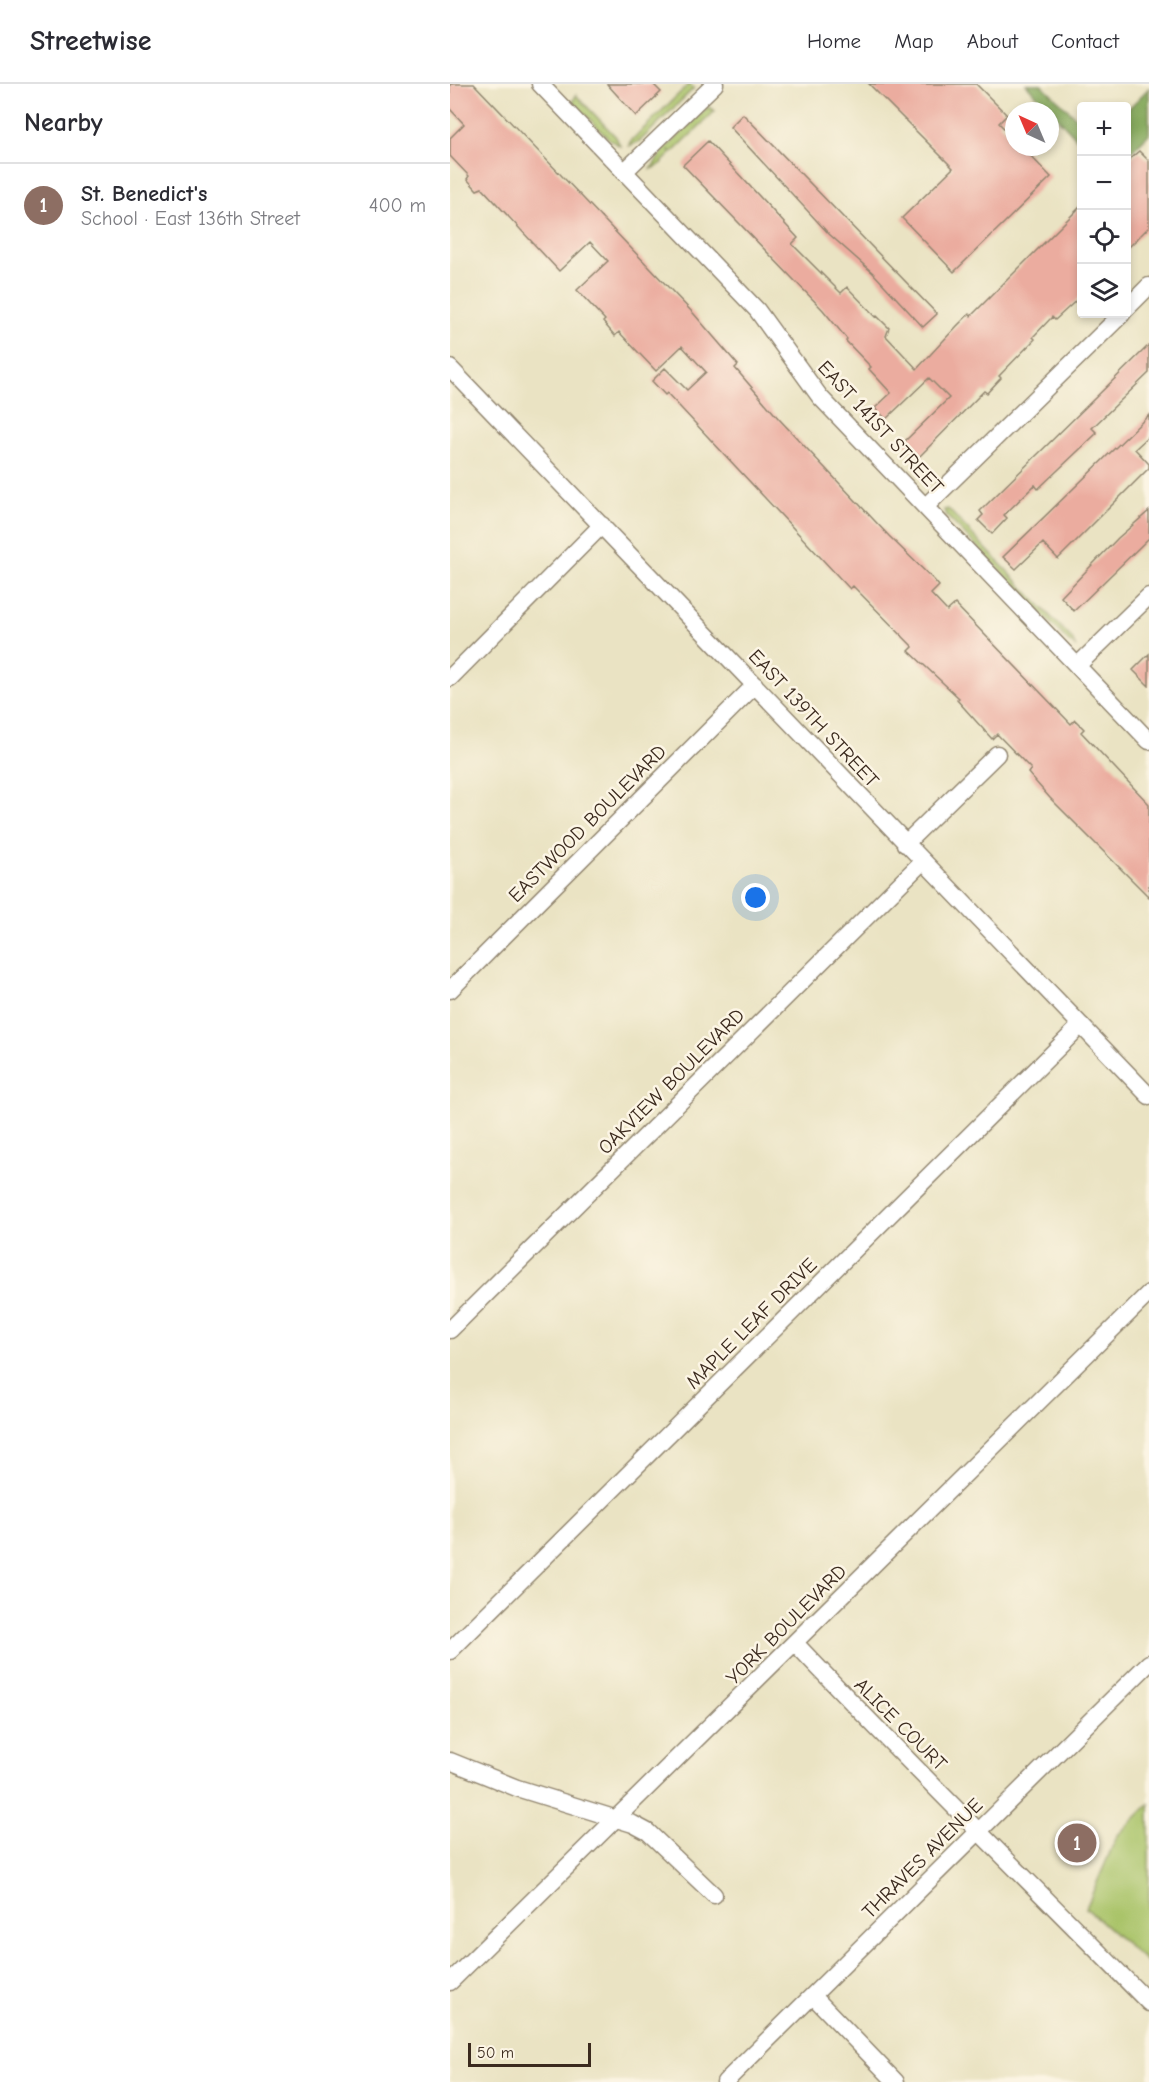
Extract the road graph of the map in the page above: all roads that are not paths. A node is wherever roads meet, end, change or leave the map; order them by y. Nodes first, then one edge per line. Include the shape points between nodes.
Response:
1 (540, 84) edge
2 (715, 84) edge
3 (624, 172) junction
4 (1149, 286) edge
5 (1131, 304) edge
6 (1118, 318) edge
7 (450, 368) edge
8 (925, 507) junction
9 (602, 525) junction
10 (1149, 596) edge
11 (1077, 666) junction
12 (450, 678) edge
13 (755, 685) junction
14 (1149, 741) edge
15 (997, 754) dead end
16 (904, 844) junction
17 (922, 862) junction
18 (450, 990) edge
19 (1081, 1024) junction
20 (1149, 1096) edge
21 (1149, 1293) edge
22 (450, 1330) edge
23 (796, 1644) junction
24 (450, 1651) edge
25 (1149, 1664) edge
26 (450, 1761) edge
27 (619, 1817) junction
28 (979, 1831) junction
29 (714, 1895) dead end
30 (450, 1982) edge
31 (813, 1996) junction
32 (1149, 2003) edge
33 (725, 2082) edge
34 (896, 2082) edge

1 - 3 street, EAST 141ST STREET
2 - 3 street
3 - 8 street, EAST 141ST STREET via 757,310 820,397
4 - 5 street
6 - 8 street
7 - 9 street, EAST 139TH STREET
8 - 11 street, EAST 141ST STREET
9 - 12 street
9 - 13 street, EAST 139TH STREET
10 - 11 street
11 - 14 street, EAST 141ST STREET
13 - 16 street, EAST 139TH STREET
13 - 18 street, EASTWOOD BOULEVARD
15 - 16 street
16 - 17 street, EAST 139TH STREET
17 - 19 street, EAST 139TH STREET
17 - 22 street, OAKVIEW BOULEVARD
19 - 20 street, EAST 139TH STREET
19 - 24 street, MAPLE LEAF DRIVE
21 - 23 street, YORK BOULEVARD
23 - 27 street, YORK BOULEVARD
23 - 28 street, ALICE COURT via 873,1728
25 - 28 street, THRAVES AVENUE
26 - 27 street via 517,1788
27 - 29 street via 648,1832
27 - 30 street, YORK BOULEVARD
28 - 31 street, THRAVES AVENUE
28 - 32 street, ALICE COURT
31 - 33 street, THRAVES AVENUE
31 - 34 street

